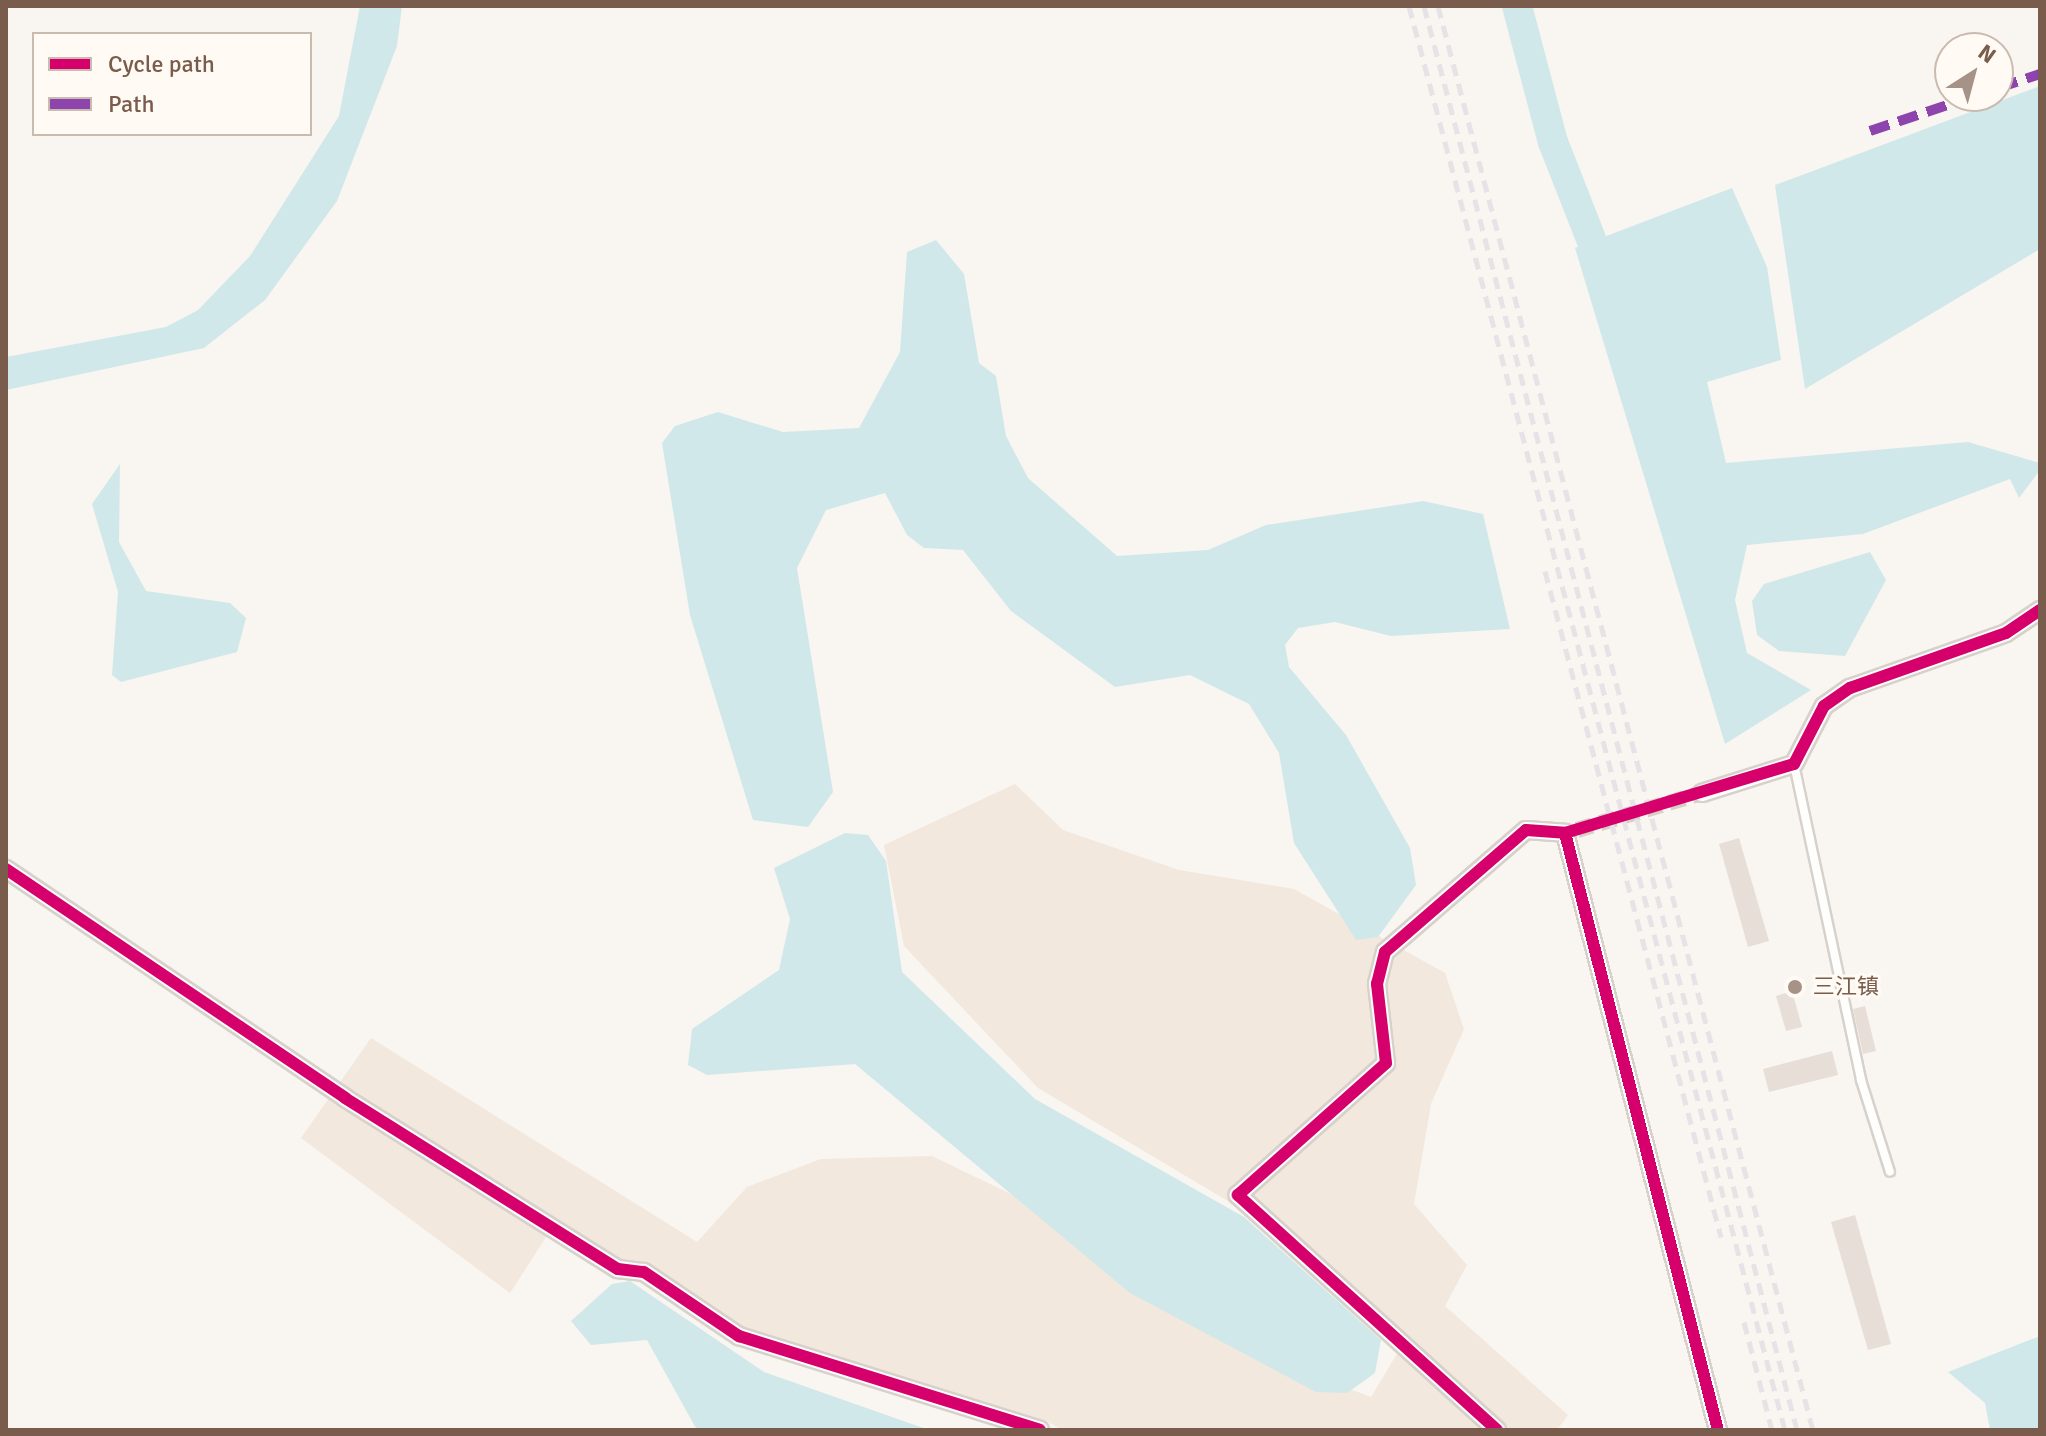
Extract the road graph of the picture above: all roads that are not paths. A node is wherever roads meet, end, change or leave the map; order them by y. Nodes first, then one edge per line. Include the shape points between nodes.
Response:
1 (2040, 610) edge
2 (1794, 764) junction
3 (1702, 793) tunnel mouth
4 (6, 869) edge
5 (1890, 1172) dead end
6 (1040, 1430) edge
7 (1497, 1430) edge
8 (1718, 1430) edge

1 - 2 street via 2006,633 1850,688 1824,706
2 - 3 street
2 - 5 lane via 1861,1080
4 - 6 street via 345,1098 618,1269 644,1272 739,1336
7 - 8 street via 1238,1195 1371,1083 1386,1063 1377,984 1385,952 1526,830 1571,831

